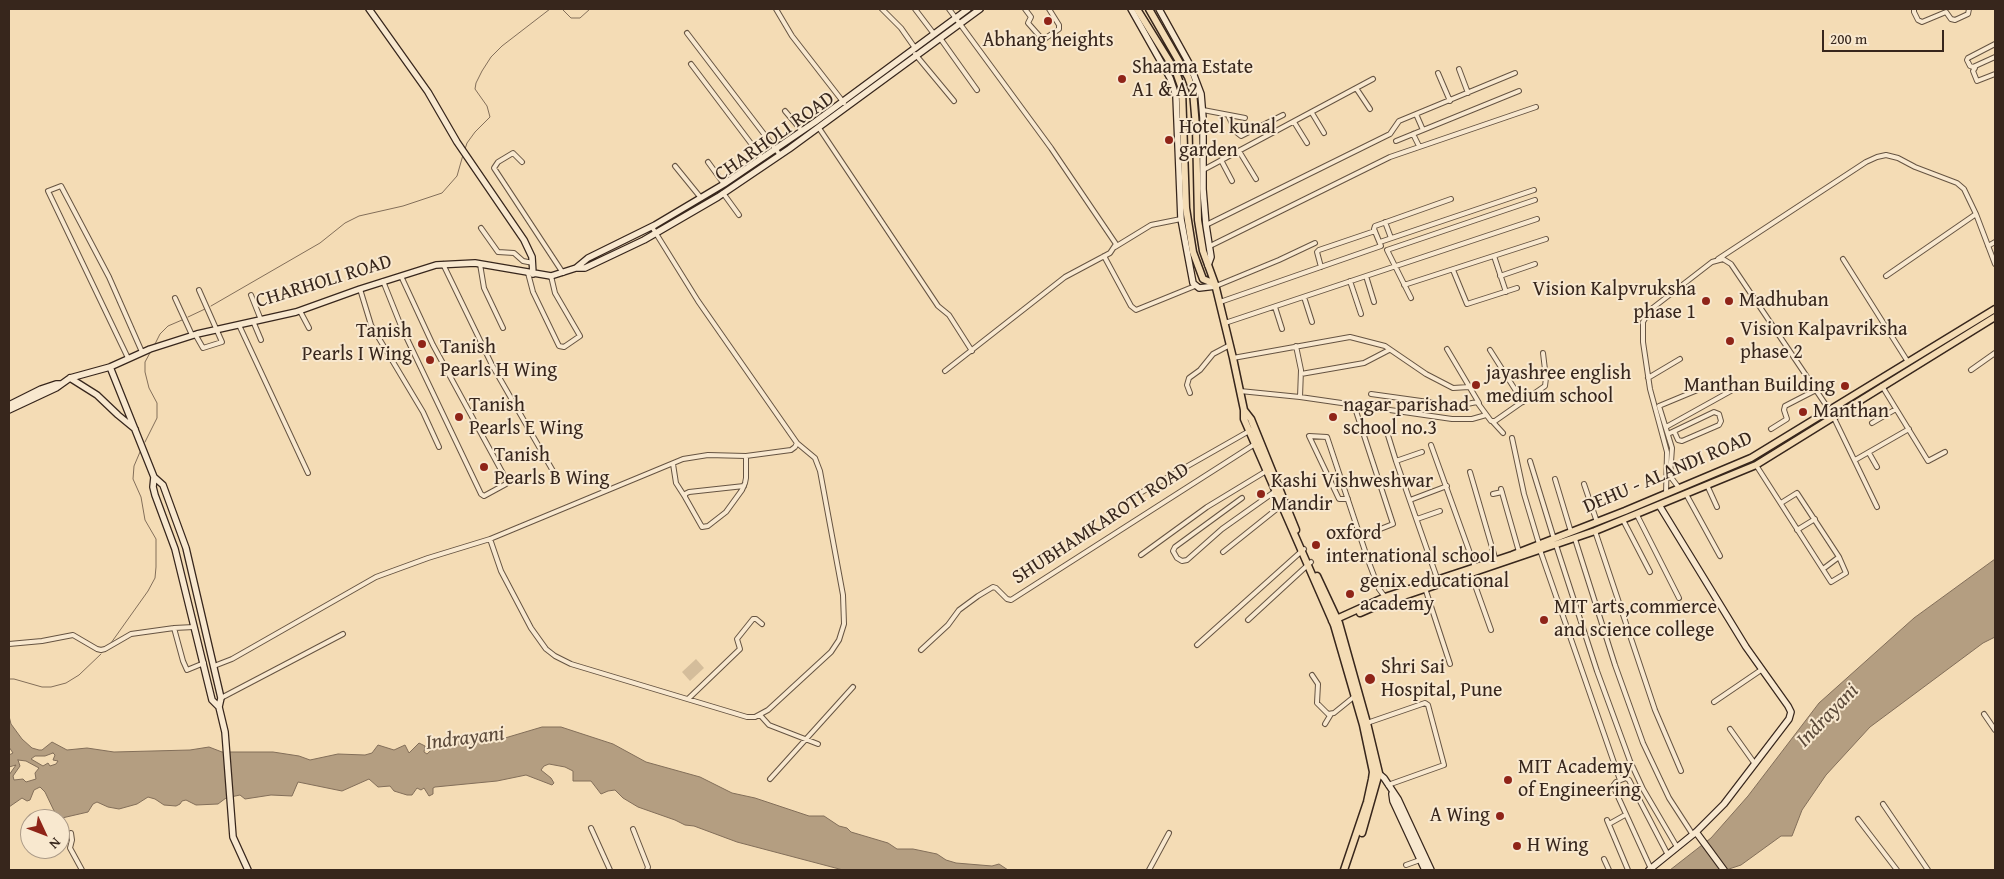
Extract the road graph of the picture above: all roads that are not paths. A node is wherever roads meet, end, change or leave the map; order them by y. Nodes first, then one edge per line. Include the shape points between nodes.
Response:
1 (369, 9) edge
2 (776, 9) edge
3 (882, 9) edge
4 (915, 9) edge
5 (950, 9) edge
6 (968, 9) edge
7 (980, 9) edge
8 (1025, 9) edge
9 (1049, 9) edge
10 (1131, 9) edge
11 (1137, 9) edge
12 (1149, 9) edge
13 (1159, 9) edge
14 (1914, 9) edge
15 (1969, 9) edge
16 (959, 20) junction
17 (687, 33) dead end
18 (934, 34) junction
19 (940, 38) junction
20 (1995, 44) edge
21 (914, 49) junction
22 (917, 56) junction
23 (1995, 58) edge
24 (691, 64) dead end
25 (1459, 69) dead end
26 (1438, 73) dead end
27 (1515, 74) dead end
28 (1995, 74) edge
29 (1373, 79) dead end
30 (1356, 88) junction
31 (977, 90) dead end
32 (1519, 91) dead end
33 (1468, 93) junction
34 (954, 101) dead end
35 (1450, 101) junction
36 (845, 104) junction
37 (1536, 107) dead end
38 (1203, 110) junction
39 (1370, 110) dead end
40 (785, 111) dead end
41 (1312, 113) junction
42 (1416, 114) junction
43 (1228, 115) junction
44 (1283, 115) dead end
45 (1245, 118) dead end
46 (1294, 122) junction
47 (819, 128) junction
48 (1423, 130) junction
49 (802, 132) junction
50 (1324, 133) dead end
51 (1413, 134) junction
52 (1180, 136) junction
53 (1396, 141) dead end
54 (1307, 143) dead end
55 (1419, 146) junction
56 (776, 149) junction
57 (1239, 151) junction
58 (780, 155) junction
59 (762, 158) junction
60 (1221, 160) junction
61 (522, 162) dead end
62 (708, 162) dead end
63 (675, 166) dead end
64 (1203, 170) junction
65 (1182, 175) junction
66 (1256, 179) dead end
67 (1232, 181) dead end
68 (724, 184) junction
69 (1534, 190) dead end
70 (723, 193) junction
71 (701, 198) junction
72 (1452, 199) dead end
73 (1535, 200) dead end
74 (1976, 214) junction
75 (739, 215) dead end
76 (1181, 218) junction
77 (1536, 219) dead end
78 (1385, 222) junction
79 (1206, 225) junction
80 (652, 227) junction
81 (481, 228) dead end
82 (1374, 231) junction
83 (656, 234) junction
84 (1391, 238) junction
85 (1546, 239) dead end
86 (1315, 242) dead end
87 (1380, 242) junction
88 (1995, 242) edge
89 (1210, 246) junction
90 (1988, 246) junction
91 (1115, 247) junction
92 (1104, 256) junction
93 (1494, 256) junction
94 (1843, 259) dead end
95 (1717, 260) junction
96 (533, 263) junction
97 (443, 264) junction
98 (480, 264) junction
99 (1535, 264) dead end
100 (1995, 264) edge
101 (1208, 265) junction
102 (1321, 267) junction
103 (1394, 267) junction
104 (576, 268) junction
105 (1453, 270) junction
106 (531, 273) junction
107 (563, 273) junction
108 (401, 276) junction
109 (550, 276) junction
110 (1366, 276) junction
111 (1500, 276) junction
112 (1886, 276) dead end
113 (383, 281) junction
114 (1350, 281) junction
115 (1216, 285) junction
116 (1404, 285) junction
117 (1195, 286) junction
118 (360, 288) junction
119 (1517, 288) dead end
120 (199, 290) dead end
121 (1506, 292) junction
122 (251, 295) dead end
123 (1304, 297) junction
124 (175, 298) dead end
125 (1412, 298) dead end
126 (1220, 302) junction
127 (1374, 302) dead end
128 (1274, 308) junction
129 (1995, 309) edge
130 (300, 311) junction
131 (1361, 314) dead end
132 (1995, 317) edge
133 (261, 320) junction
134 (253, 322) junction
135 (1312, 322) dead end
136 (1225, 323) junction
137 (238, 325) junction
138 (309, 328) dead end
139 (503, 328) dead end
140 (217, 329) junction
141 (1282, 329) dead end
142 (194, 334) junction
143 (260, 340) dead end
144 (1230, 345) junction
145 (1296, 346) junction
146 (1447, 349) dead end
147 (1389, 350) junction
148 (1490, 350) dead end
149 (972, 351) junction
150 (142, 352) junction
151 (1543, 353) dead end
152 (1995, 353) edge
153 (128, 358) junction
154 (1233, 358) junction
155 (1680, 359) dead end
156 (1908, 362) junction
157 (110, 367) junction
158 (1971, 370) dead end
159 (945, 371) dead end
160 (1301, 374) junction
161 (70, 378) junction
162 (1648, 378) junction
163 (60, 384) junction
164 (1712, 384) dead end
165 (1882, 386) junction
166 (1470, 387) junction
167 (1738, 388) dead end
168 (1816, 390) junction
169 (1240, 391) junction
170 (1190, 393) dead end
171 (1371, 394) dead end
172 (1300, 397) junction
173 (1523, 402) junction
174 (1479, 403) junction
175 (9, 405) edge
176 (1354, 405) junction
177 (1657, 407) junction
178 (1896, 409) junction
179 (9, 410) edge
180 (1831, 413) junction
181 (1486, 415) junction
182 (1492, 422) junction
183 (1872, 423) dead end
184 (1666, 427) junction
185 (1909, 428) junction
186 (135, 429) junction
187 (1771, 429) dead end
188 (1251, 430) junction
189 (1674, 431) junction
190 (1386, 432) dead end
191 (1503, 433) dead end
192 (1668, 434) junction
193 (1512, 438) dead end
194 (797, 443) junction
195 (1256, 443) junction
196 (1431, 445) dead end
197 (439, 447) dead end
198 (1422, 452) dead end
199 (1945, 452) dead end
200 (1869, 453) junction
201 (746, 456) junction
202 (1855, 460) junction
203 (1396, 461) junction
204 (1530, 461) dead end
205 (673, 464) junction
206 (1756, 465) junction
207 (1877, 467) dead end
208 (1268, 470) junction
209 (1470, 472) dead end
210 (308, 473) dead end
211 (154, 478) junction
212 (557, 478) dead end
213 (1555, 479) dead end
214 (1584, 484) dead end
215 (744, 486) junction
216 (1447, 486) junction
217 (1707, 486) junction
218 (1679, 488) junction
219 (1276, 490) junction
220 (1142, 492) dead end
221 (1493, 494) dead end
222 (1666, 494) junction
223 (1686, 494) junction
224 (685, 497) junction
225 (1242, 498) dead end
226 (1348, 499) junction
227 (1410, 500) junction
228 (1668, 501) junction
229 (1781, 503) junction
230 (1283, 504) junction
231 (1659, 505) junction
232 (1717, 507) dead end
233 (1877, 507) dead end
234 (1440, 511) dead end
235 (1637, 515) junction
236 (1417, 519) junction
237 (1814, 519) junction
238 (1623, 520) junction
239 (1597, 522) junction
240 (1798, 530) junction
241 (1595, 531) junction
242 (1571, 532) junction
243 (1360, 537) junction
244 (1575, 538) junction
245 (490, 539) junction
246 (1555, 542) junction
247 (1539, 547) junction
248 (1303, 550) junction
249 (1223, 552) dead end
250 (1519, 552) junction
251 (1141, 555) dead end
252 (1720, 556) dead end
253 (1839, 557) junction
254 (1496, 562) junction
255 (1309, 563) junction
256 (1475, 567) junction
257 (1823, 569) junction
258 (1650, 572) dead end
259 (1471, 574) junction
260 (1439, 582) junction
261 (1424, 587) junction
262 (1385, 597) junction
263 (1679, 598) dead end
264 (1248, 620) dead end
265 (1335, 622) junction
266 (762, 624) dead end
267 (195, 627) junction
268 (174, 628) junction
269 (1491, 630) dead end
270 (343, 634) dead end
271 (9, 644) edge
272 (1197, 645) dead end
273 (921, 650) dead end
274 (204, 663) junction
275 (1450, 664) dead end
276 (214, 666) junction
277 (1761, 670) junction
278 (1312, 675) dead end
279 (853, 687) dead end
280 (1354, 696) junction
281 (221, 698) junction
282 (688, 699) junction
283 (1714, 702) dead end
284 (218, 707) junction
285 (1331, 714) junction
286 (1984, 714) dead end
287 (760, 715) junction
288 (1326, 724) dead end
289 (1365, 724) junction
290 (1730, 729) dead end
291 (1995, 730) edge
292 (805, 739) junction
293 (818, 744) dead end
294 (1755, 764) junction
295 (1681, 771) dead end
296 (1376, 772) junction
297 (770, 779) dead end
298 (1620, 780) junction
299 (1388, 785) junction
300 (1883, 804) dead end
301 (1625, 815) junction
302 (1858, 819) dead end
303 (591, 828) dead end
304 (633, 829) dead end
305 (1169, 832) dead end
306 (71, 834) dead end
307 (1696, 835) junction
308 (1677, 847) junction
309 (1668, 854) junction
310 (1604, 859) dead end
311 (1406, 865) dead end
312 (1425, 866) edge
313 (1347, 867) edge
314 (82, 870) edge
315 (248, 870) edge
316 (610, 870) edge
317 (647, 870) edge
318 (1149, 870) edge
319 (1609, 870) edge
320 (1628, 870) edge
321 (1650, 870) edge
322 (1724, 870) edge
323 (1897, 870) edge
324 (1928, 870) edge

1 - 96 street via 428,92 461,149 524,240
2 - 36 street via 792,36
3 - 21 street via 901,28
4 - 18 street
5 - 16 street
6 - 16 street, CHARHOLI ROAD
7 - 16 street, CHARHOLI ROAD
8 - 9 street via 1031,17 1028,23 1043,40 1059,29
10 - 52 street via 1174,88
11 - 52 main road via 1176,72 1182,95
12 - 101 main road via 1193,91 1198,220
13 - 38 street via 1196,78
14 - 15 street via 1922,22 1946,12 1956,20 1968,14
16 - 18 street, CHARHOLI ROAD
16 - 19 street, CHARHOLI ROAD
16 - 91 street via 1051,148
17 - 56 street
18 - 21 street, CHARHOLI ROAD
19 - 22 street, CHARHOLI ROAD
19 - 31 street
20 - 23 street via 1967,60 1973,67
21 - 22 street
21 - 36 street, CHARHOLI ROAD
22 - 34 street
22 - 36 street, CHARHOLI ROAD
23 - 28 street via 1972,71 1979,81
24 - 59 street
25 - 33 street
26 - 35 street
27 - 33 street
29 - 30 street
30 - 39 street
30 - 41 street
32 - 48 street
33 - 35 street
35 - 42 street
36 - 47 street, CHARHOLI ROAD
36 - 49 street, CHARHOLI ROAD
37 - 55 street
38 - 43 street
38 - 64 street
40 - 49 street
41 - 46 street
41 - 50 street
42 - 48 street
42 - 79 street via 1399,121 1390,134
43 - 44 street via 1241,136
43 - 45 street
46 - 54 street
46 - 57 street
47 - 58 street, CHARHOLI ROAD
47 - 149 street via 938,306 948,315
48 - 51 street
49 - 56 street, CHARHOLI ROAD
51 - 53 street
51 - 55 street
52 - 65 main road
55 - 89 street via 1390,157
56 - 58 street
56 - 59 street, CHARHOLI ROAD
57 - 60 street
57 - 66 street
58 - 70 street, CHARHOLI ROAD
59 - 68 street, CHARHOLI ROAD
60 - 64 street
60 - 67 street
61 - 107 street via 513,153 494,168
62 - 68 street
63 - 71 street
64 - 79 street
65 - 76 street
65 - 115 main road via 1193,252 1203,279
68 - 71 street, CHARHOLI ROAD
69 - 84 street
70 - 75 street
70 - 83 street, CHARHOLI ROAD
71 - 80 street, CHARHOLI ROAD
72 - 78 street
73 - 103 street via 1386,250
74 - 90 street
74 - 95 street via 1964,189 1957,184 1898,158 1877,156
74 - 112 street
76 - 91 street via 1151,225
76 - 117 street
77 - 103 street
78 - 82 street via 1375,226
78 - 84 street
79 - 89 street
80 - 83 street
80 - 104 street, CHARHOLI ROAD via 588,258
81 - 96 street via 498,252 514,254
82 - 87 street
82 - 102 street via 1319,250
83 - 104 street, CHARHOLI ROAD via 585,268
83 - 194 street via 698,301
84 - 87 street
85 - 93 street
86 - 115 street
87 - 102 street via 1381,246
88 - 90 street
89 - 101 street via 1212,257
90 - 100 street
91 - 92 street
92 - 117 street via 1136,310
92 - 149 street via 1065,277
93 - 105 street
93 - 111 street
94 - 156 street
95 - 162 street via 1644,317 1642,330
95 - 168 street via 1727,260 1732,264
96 - 106 street
97 - 98 street, CHARHOLI ROAD
97 - 108 street, CHARHOLI ROAD
97 - 212 street via 492,365
98 - 106 street, CHARHOLI ROAD
98 - 139 street via 484,288
99 - 111 street
101 - 115 main road
102 - 126 street
103 - 110 street
103 - 116 street
104 - 107 street, CHARHOLI ROAD
105 - 116 street
105 - 121 street via 1467,304
106 - 109 street, CHARHOLI ROAD
106 - 109 street via 533,292 559,346 564,347 580,336 555,293
107 - 109 street, CHARHOLI ROAD
108 - 113 street, CHARHOLI ROAD
108 - 113 street via 507,480 506,484 484,496 480,494 401,326
110 - 114 street
110 - 127 street
111 - 121 street
113 - 118 street, CHARHOLI ROAD
114 - 123 street
114 - 131 street
115 - 117 street
115 - 126 main road
116 - 125 street
118 - 130 street, CHARHOLI ROAD
118 - 197 street via 371,325
119 - 121 street
120 - 140 street
122 - 133 street
123 - 128 street
123 - 135 street
124 - 142 street
126 - 136 main road
128 - 136 street
128 - 141 street
129 - 156 main road, DEHU - ALANDI ROAD
130 - 133 street, CHARHOLI ROAD
130 - 138 street
132 - 165 main road, DEHU - ALANDI ROAD
133 - 134 street, CHARHOLI ROAD
134 - 137 street, CHARHOLI ROAD
134 - 143 street
136 - 144 main road
137 - 140 street, CHARHOLI ROAD
137 - 210 street
140 - 142 street, CHARHOLI ROAD
140 - 142 street via 222,342 205,348 201,347
142 - 150 street, CHARHOLI ROAD
144 - 154 main road
144 - 170 street via 1213,354 1189,378
145 - 147 street via 1350,337 1379,344
145 - 154 street
145 - 160 street
146 - 166 street
147 - 160 street via 1364,363
147 - 166 street via 1453,388
148 - 173 street
149 - 159 street
150 - 153 street, CHARHOLI ROAD
150 - 153 street via 109,277 61,186 48,191
151 - 173 street via 1546,384
152 - 158 street
153 - 157 street, CHARHOLI ROAD
154 - 169 main road
155 - 162 street
156 - 180 main road, DEHU - ALANDI ROAD
157 - 161 street, CHARHOLI ROAD
157 - 186 street
160 - 172 street
161 - 163 street, CHARHOLI ROAD
161 - 186 street via 97,395
162 - 177 street
163 - 175 street, CHARHOLI ROAD
163 - 179 street, CHARHOLI ROAD
164 - 177 street
165 - 178 street
165 - 180 main road, DEHU - ALANDI ROAD
166 - 174 street
167 - 184 street
168 - 180 street
168 - 187 street via 1785,406 1787,419
169 - 172 street
169 - 188 main road via 1244,419
171 - 174 street via 1456,406
172 - 176 street
173 - 182 street
174 - 181 street
176 - 181 street via 1452,419
176 - 243 street via 1393,524
177 - 184 street
177 - 222 street via 1667,452
178 - 183 street
178 - 185 street
180 - 202 street
180 - 206 main road, DEHU - ALANDI ROAD
180 - 218 main road, DEHU - ALANDI ROAD via 1751,458
181 - 182 street
182 - 191 street
184 - 192 street
185 - 199 street via 1928,461
185 - 200 street
186 - 211 street
188 - 195 main road
188 - 220 street
189 - 189 street via 1682,441 1719,425 1719,414 1714,412
189 - 192 street
190 - 203 street
192 - 218 street via 1672,452 1670,476
193 - 247 street
194 - 201 street via 791,450
194 - 287 street via 815,458 820,472 843,595 844,624 831,652
195 - 208 main road
195 - 273 street, SHUBHAMKAROTI ROAD via 1011,600 993,587 978,596 959,610
196 - 216 street
198 - 203 street
200 - 202 street
200 - 207 street
201 - 205 street via 708,455
201 - 215 street
202 - 233 street
203 - 227 street
204 - 246 street
205 - 224 street via 676,483
205 - 245 street
206 - 217 main road, DEHU - ALANDI ROAD
206 - 229 street
208 - 219 main road
208 - 251 street via 1207,507
209 - 254 street
211 - 267 street via 155,495 175,549
211 - 276 street via 163,485 182,535
213 - 242 street
214 - 239 street
215 - 224 street via 689,492
215 - 224 street via 726,512 705,527
216 - 227 street
216 - 256 street
217 - 223 main road, DEHU - ALANDI ROAD
217 - 232 street
218 - 222 main road, DEHU - ALANDI ROAD
219 - 225 street via 1222,529 1188,560 1182,562 1177,558 1173,551 1175,547
219 - 230 main road
221 - 250 street via 1501,490
222 - 228 street
222 - 239 main road, DEHU - ALANDI ROAD
223 - 228 main road, DEHU - ALANDI ROAD
223 - 252 street
226 - 226 street via 1339,499 1309,436 1327,436
226 - 243 street
227 - 236 street
228 - 231 main road, DEHU - ALANDI ROAD
229 - 237 street via 1797,493
229 - 240 street
230 - 248 main road
230 - 249 street
231 - 235 main road, DEHU - ALANDI ROAD
231 - 277 street
234 - 236 street
235 - 238 main road, DEHU - ALANDI ROAD
235 - 263 street
236 - 260 street
237 - 240 street
237 - 253 street
238 - 241 main road, DEHU - ALANDI ROAD
238 - 258 street
239 - 242 main road, DEHU - ALANDI ROAD
240 - 257 street
241 - 244 main road, DEHU - ALANDI ROAD
241 - 295 street via 1655,710
242 - 246 main road, DEHU - ALANDI ROAD
243 - 262 street
244 - 246 main road, DEHU - ALANDI ROAD
244 - 307 street via 1643,743 1669,798
245 - 276 street via 376,577 232,659
245 - 282 street via 531,628 555,656 580,667
246 - 247 main road, DEHU - ALANDI ROAD
246 - 308 street via 1630,761
247 - 250 main road, DEHU - ALANDI ROAD
247 - 254 main road, DEHU - ALANDI ROAD
247 - 298 street
248 - 255 main road
248 - 272 street
250 - 254 main road, DEHU - ALANDI ROAD
253 - 257 street
253 - 257 street via 1846,573 1831,582
254 - 256 main road, DEHU - ALANDI ROAD
254 - 259 main road, DEHU - ALANDI ROAD
255 - 264 street
255 - 265 main road
256 - 260 main road, DEHU - ALANDI ROAD
259 - 260 main road, DEHU - ALANDI ROAD
259 - 269 street
260 - 261 main road, DEHU - ALANDI ROAD
261 - 262 main road, DEHU - ALANDI ROAD
261 - 265 main road, DEHU - ALANDI ROAD
261 - 275 street
262 - 265 main road, DEHU - ALANDI ROAD
265 - 280 main road
265 - 289 main road
266 - 282 street via 753,619 737,639 740,649
267 - 268 street
267 - 274 street
268 - 271 street via 131,634 101,650 73,635
268 - 274 street via 186,670
270 - 281 street
274 - 284 street via 212,700
276 - 281 street
277 - 283 street
277 - 294 street via 1791,712
278 - 285 street via 1318,684 1317,702
279 - 292 street
280 - 285 street
280 - 289 main road
281 - 284 street
282 - 287 street via 747,717
284 - 315 street via 224,732 233,837
285 - 288 street
286 - 291 street
287 - 292 street via 769,725
289 - 296 main road
289 - 296 main road
289 - 299 street via 1425,703 1428,705 1444,765
290 - 294 street
292 - 293 street
292 - 297 street
294 - 307 street
296 - 299 street
296 - 313 main road
298 - 301 street via 1614,786
298 - 309 street via 1629,780
299 - 312 street via 1393,802
300 - 324 street
301 - 320 street via 1608,822
301 - 321 street
302 - 323 street
303 - 316 street
304 - 317 street
305 - 318 street
306 - 314 street via 70,848
307 - 308 street
307 - 322 street
308 - 309 street
309 - 321 street
310 - 319 street
311 - 312 street

